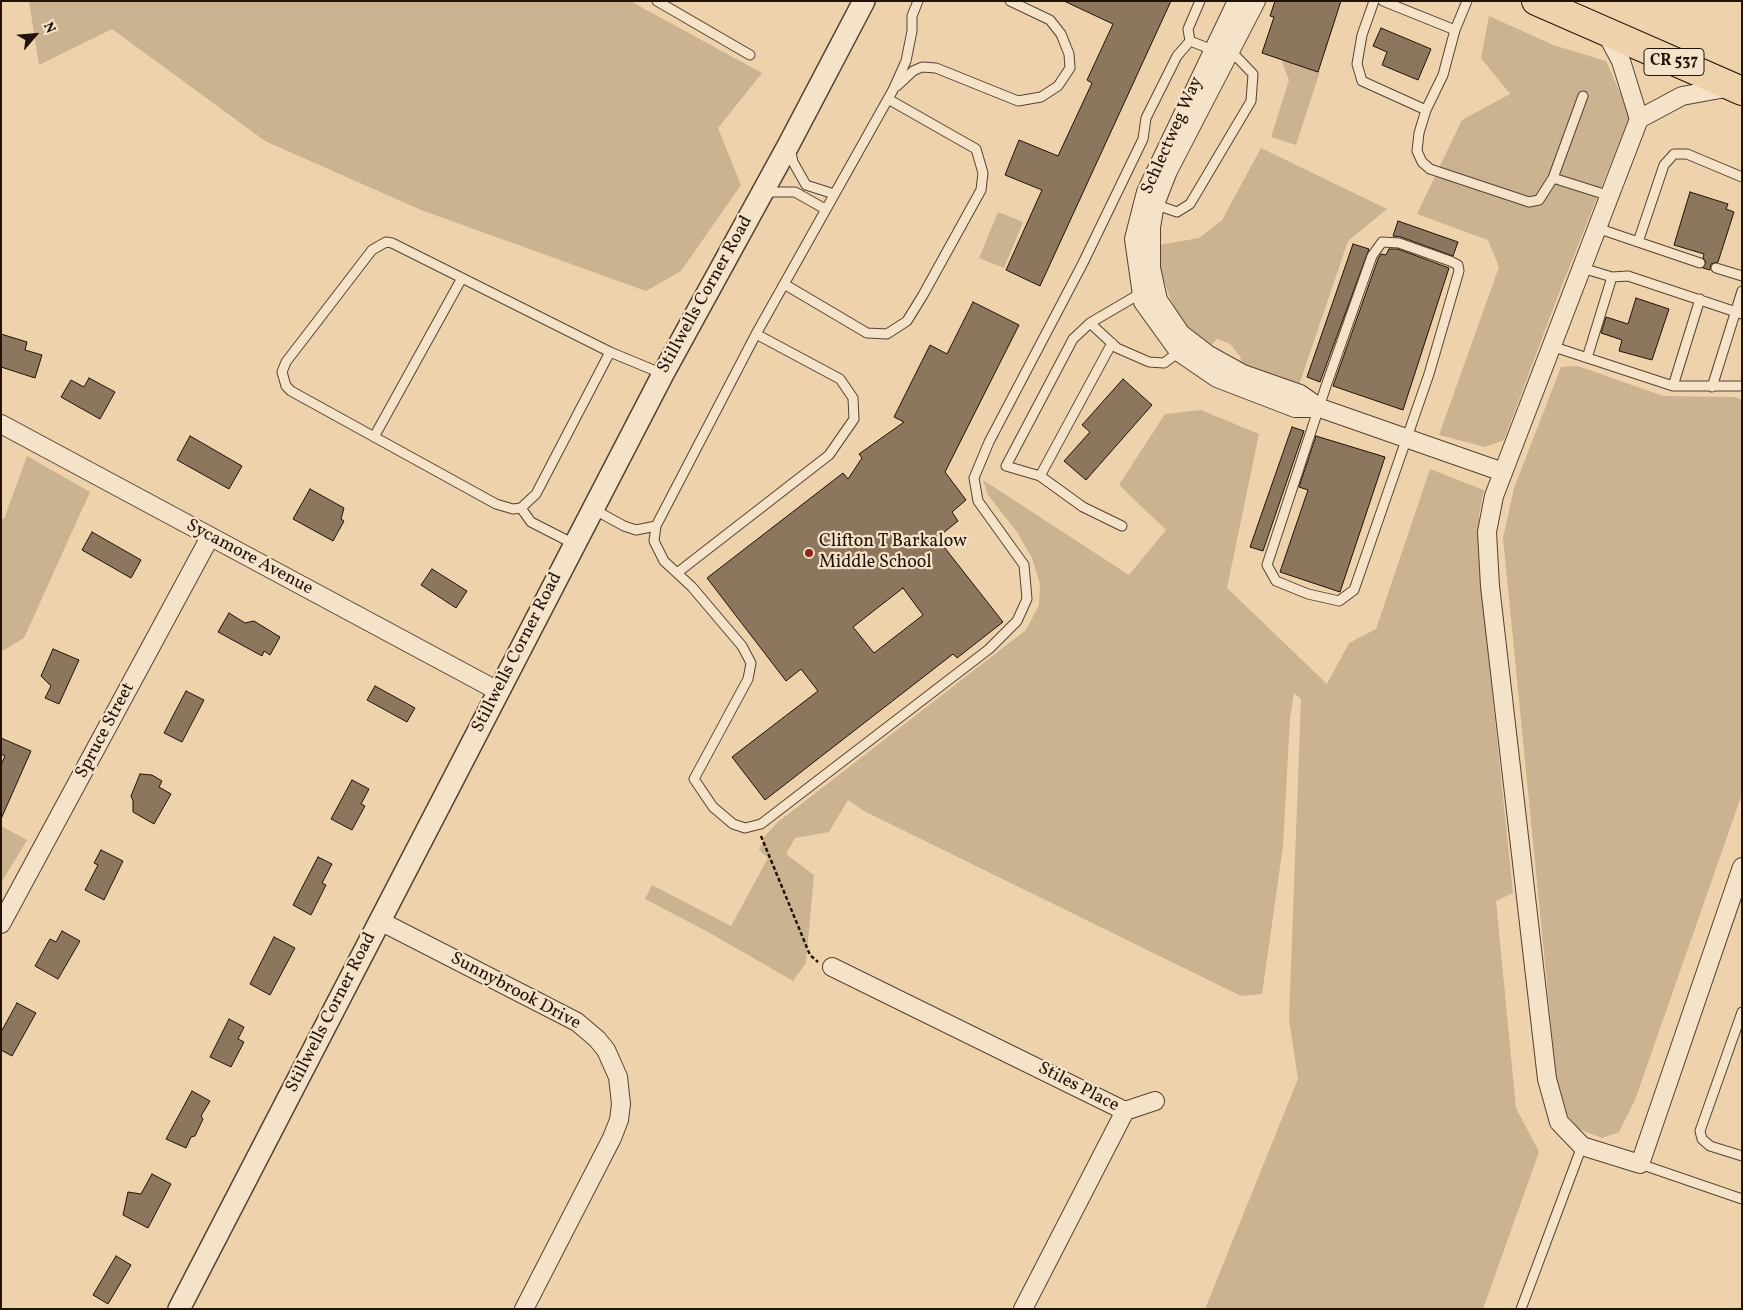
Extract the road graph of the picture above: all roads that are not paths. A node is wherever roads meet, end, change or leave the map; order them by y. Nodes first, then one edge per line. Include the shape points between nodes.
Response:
1 (657, 1) edge
2 (864, 1) edge
3 (918, 1) edge
4 (1010, 1) edge
5 (1200, 1) edge
6 (1237, 1) edge
7 (1256, 1) edge
8 (1374, 1) edge
9 (1383, 1) edge
10 (1467, 1) edge
11 (1538, 1) edge
12 (1589, 20) junction
13 (1455, 30) junction
14 (1190, 41) junction
15 (1220, 48) junction
16 (750, 55) dead end
17 (1737, 89) edge
18 (893, 90) junction
19 (1583, 96) dead end
20 (888, 99) junction
21 (1426, 110) junction
22 (1639, 119) junction
23 (789, 144) junction
24 (1742, 177) edge
25 (1553, 178) junction
26 (763, 192) junction
27 (834, 194) junction
28 (1610, 196) junction
29 (1150, 202) junction
30 (825, 209) junction
31 (1597, 228) junction
32 (1638, 242) junction
33 (1700, 263) dead end
34 (1582, 268) junction
35 (1716, 268) dead end
36 (1742, 276) edge
37 (1612, 277) junction
38 (462, 278) junction
39 (784, 284) junction
40 (1149, 291) junction
41 (1742, 291) edge
42 (1700, 299) junction
43 (1738, 313) edge
44 (1090, 323) junction
45 (756, 334) junction
46 (1112, 343) junction
47 (1551, 346) junction
48 (610, 352) junction
49 (1179, 352) junction
50 (1587, 358) junction
51 (663, 374) junction
52 (1673, 386) junction
53 (1742, 386) edge
54 (1712, 387) junction
55 (1320, 408) junction
56 (1, 424) edge
57 (374, 437) junction
58 (1406, 438) junction
59 (1503, 472) junction
60 (1040, 476) junction
61 (521, 508) junction
62 (593, 509) junction
63 (656, 526) junction
64 (1122, 526) dead end
65 (210, 537) junction
66 (574, 544) junction
67 (677, 573) junction
68 (498, 691) junction
69 (1742, 867) edge
70 (380, 921) junction
71 (1, 924) edge
72 (832, 967) road end
73 (1742, 1012) edge
74 (1155, 1101) dead end
75 (1126, 1112) junction
76 (1582, 1146) junction
77 (1742, 1156) edge
78 (1640, 1164) junction
79 (1742, 1199) edge
80 (178, 1309) edge
81 (524, 1309) edge
82 (1023, 1309) edge
83 (1521, 1309) edge

1 - 16 lane
2 - 23 street, Stillwells Corner Road
3 - 18 lane via 912,16 906,61
4 - 18 lane via 1050,20 1061,34 1069,54 1070,68 1058,86 1041,98 1018,101 936,68 922,67
5 - 14 lane via 1188,29
6 - 15 street, Schlectweg Way
7 - 15 street, Schlectweg Way
8 - 21 lane via 1362,34 1357,64 1362,81
9 - 13 lane
10 - 13 lane
11 - 12 main road, CR 537
12 - 17 main road, CR 537
12 - 22 street via 1621,61
13 - 21 lane via 1443,76
14 - 15 lane
14 - 67 lane via 1177,56 1146,118 1139,148 989,442 974,478 978,502 1024,566 1027,599 1017,621 989,649 761,824 745,828 733,824 713,806 694,779 748,679 751,663 742,646
15 - 29 street, Schlectweg Way
15 - 29 lane via 1253,74 1251,101 1190,204 1177,212
17 - 22 street via 1682,96
18 - 20 lane
19 - 25 lane
20 - 27 lane
20 - 39 lane via 976,149 982,173 981,190 923,295 907,321 887,334 867,333
21 - 25 lane via 1417,151 1430,169 1529,202 1539,200
22 - 28 street
23 - 26 street, Stillwells Corner Road
23 - 27 lane via 793,162 806,185
24 - 32 lane via 1687,154 1674,154 1664,165
25 - 28 lane
26 - 30 lane via 795,192
26 - 51 street, Stillwells Corner Road
27 - 30 lane
28 - 31 street
29 - 40 street, Schlectweg Way via 1134,238
30 - 39 lane
31 - 32 lane
31 - 34 street
32 - 33 lane
34 - 37 lane
34 - 47 street
35 - 36 lane
37 - 42 lane via 1628,276
37 - 50 lane
38 - 48 lane
38 - 57 lane
38 - 57 lane via 392,243 380,244 372,250 286,362 283,380 291,391
39 - 45 lane
40 - 44 lane
40 - 49 street, Schlectweg Way via 1143,302
40 - 55 street, Schlectweg Way via 1181,334 1207,354 1243,374 1300,394
41 - 43 lane
42 - 43 lane
42 - 52 lane
43 - 54 lane
44 - 46 lane
44 - 60 lane via 1073,339 1006,466
45 - 63 lane
45 - 67 lane via 840,379 853,398 854,419 829,455
46 - 49 lane via 1149,362 1164,364
46 - 60 lane
47 - 50 lane
47 - 59 street
48 - 51 lane
48 - 61 lane via 536,494
49 - 55 street, Schlectweg Way via 1218,378 1295,408
50 - 52 lane
51 - 62 street, Stillwells Corner Road
52 - 54 lane
53 - 54 lane
55 - 58 street, Schlectweg Way
55 - 58 lane via 1267,565 1276,581 1308,594 1339,601 1354,590
55 - 58 lane via 1372,256 1382,242 1399,243 1450,261 1458,265 1459,271 1429,374
56 - 65 street, Sycamore Avenue
57 - 61 lane via 496,504
58 - 59 street, Schlectweg Way
59 - 76 street via 1494,496 1487,532 1490,586 1547,1079 1559,1122
60 - 64 lane via 1083,507
61 - 66 lane via 531,522
62 - 63 lane via 630,528
62 - 66 street, Stillwells Corner Road
63 - 67 lane via 654,541 657,550
65 - 68 street, Sycamore Avenue
65 - 71 street, Spruce Street
66 - 68 street, Stillwells Corner Road
68 - 70 street, Stillwells Corner Road
69 - 78 street
70 - 80 street, Stillwells Corner Road
70 - 81 street, Sunnybrook Drive via 577,1022 606,1050 618,1077 621,1104 612,1138
72 - 75 street, Stiles Place
73 - 77 lane via 1700,1130 1702,1139 1710,1146
74 - 75 street
75 - 82 street, Stiles Place
76 - 78 street
76 - 83 lane
78 - 79 lane

